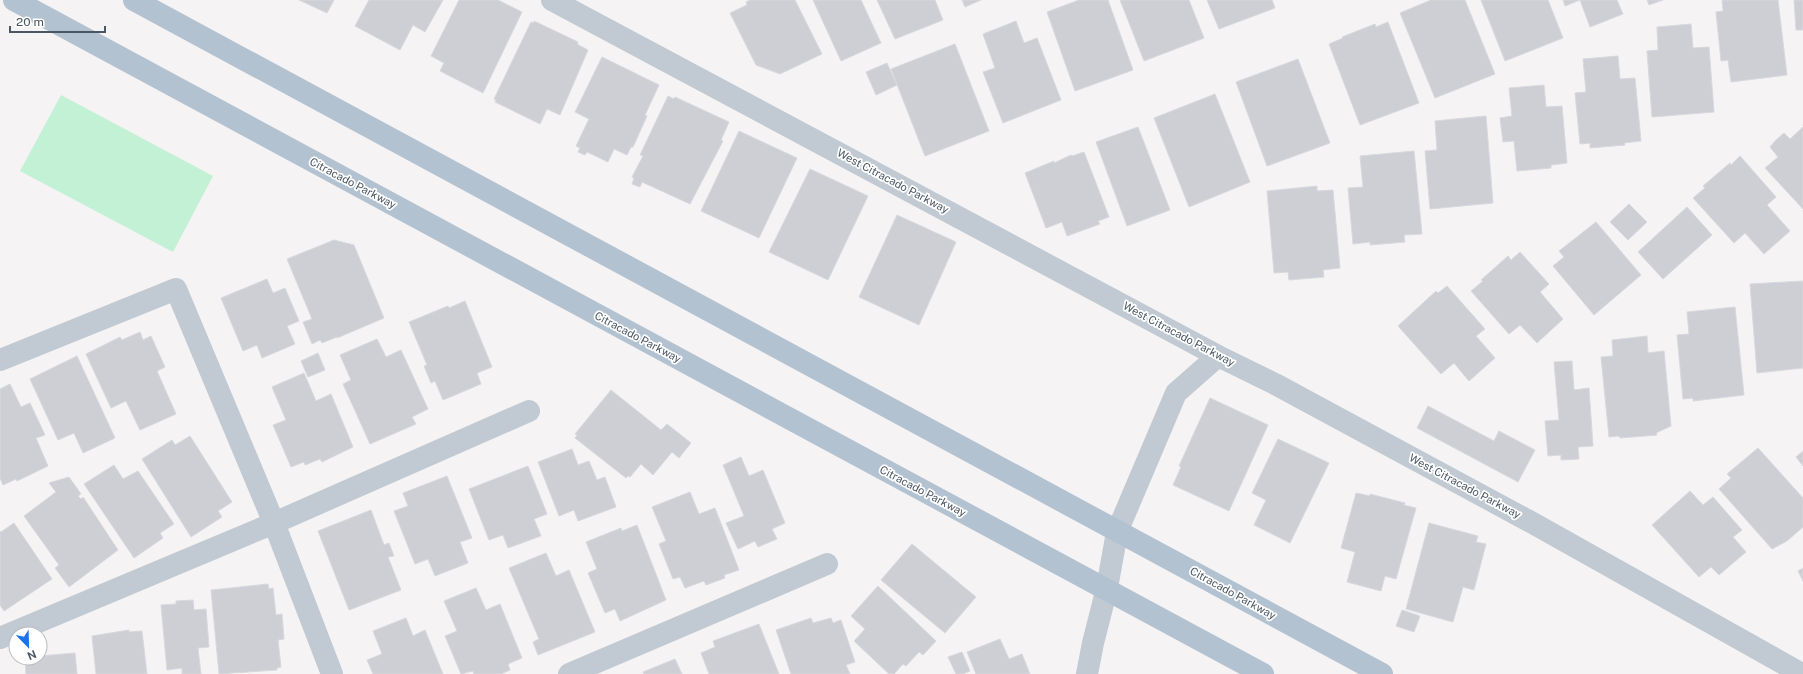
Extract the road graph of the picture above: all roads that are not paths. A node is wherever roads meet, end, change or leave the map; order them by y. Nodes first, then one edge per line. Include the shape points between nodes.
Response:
1 (14, 0) edge
2 (134, 0) edge
3 (552, 0) edge
4 (1218, 356) junction
5 (0, 360) edge
6 (529, 411) dead end
7 (274, 523) junction
8 (1117, 532) junction
9 (827, 564) dead end
10 (1107, 588) junction
11 (0, 638) edge
12 (332, 674) edge
13 (569, 674) edge
14 (1087, 674) edge
15 (1263, 674) edge
16 (1382, 674) edge
17 (1802, 674) edge

1 - 10 main road, Citracado Parkway
2 - 8 main road, Citracado Parkway
3 - 4 street, West Citracado Parkway
4 - 8 street via 1176,393
4 - 17 street, West Citracado Parkway via 1529,521
5 - 7 street via 176,289
6 - 7 street
7 - 11 street
7 - 12 street
8 - 10 street
8 - 16 main road, Citracado Parkway
9 - 13 street
10 - 14 street
10 - 15 main road, Citracado Parkway

